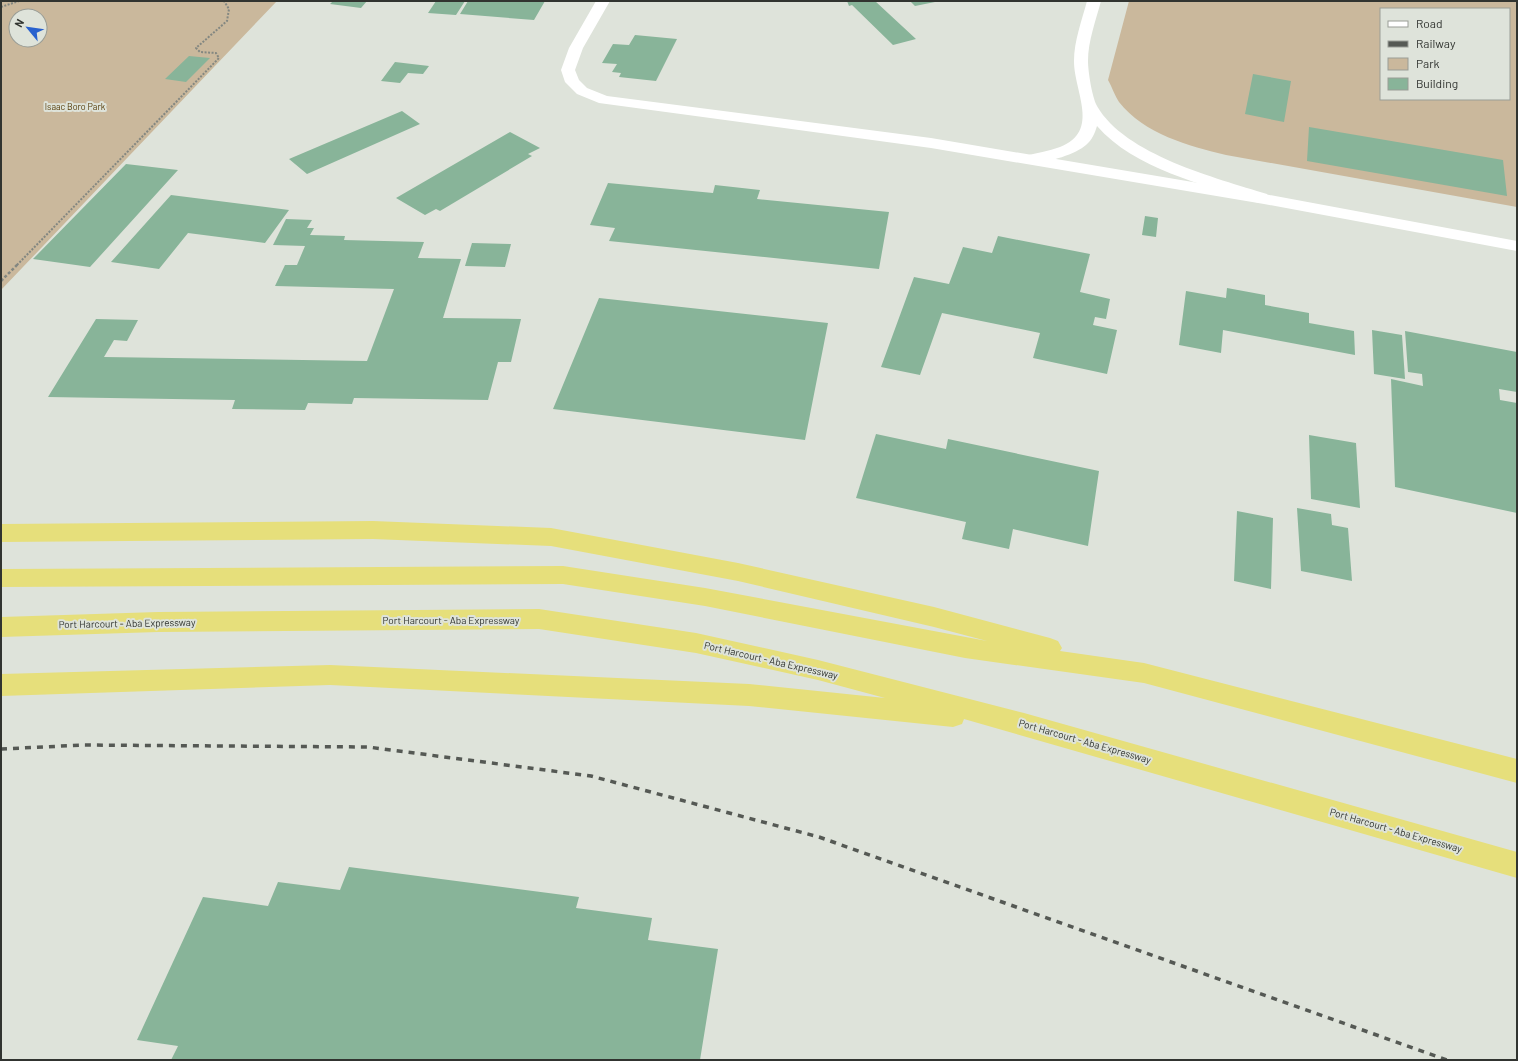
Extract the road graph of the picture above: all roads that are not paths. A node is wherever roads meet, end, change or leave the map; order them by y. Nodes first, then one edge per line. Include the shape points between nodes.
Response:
1 (603, 1) edge
2 (1094, 1) edge
3 (1088, 105) junction
4 (1030, 159) junction
5 (1264, 199) junction
6 (1517, 246) edge
7 (1, 533) edge
8 (1, 578) edge
9 (1, 626) edge
10 (1144, 673) junction
11 (1, 685) edge
12 (1024, 724) junction
13 (1517, 771) edge
14 (1517, 865) edge

1 - 4 street via 576,48 568,70 572,82 582,91 604,100 931,143
2 - 3 street via 1081,59
3 - 4 street via 1091,124 1086,136 1075,146
3 - 5 street via 1114,135 1142,153 1177,169
4 - 5 street
5 - 6 street
7 - 10 highway via 373,530 550,537 738,572 934,618
8 - 10 highway via 562,575 705,597 965,648
9 - 12 highway, Port Harcourt - Aba Expressway via 539,619 703,645 818,670
10 - 13 highway
11 - 12 highway via 330,675 749,695
12 - 14 highway, Port Harcourt - Aba Expressway

